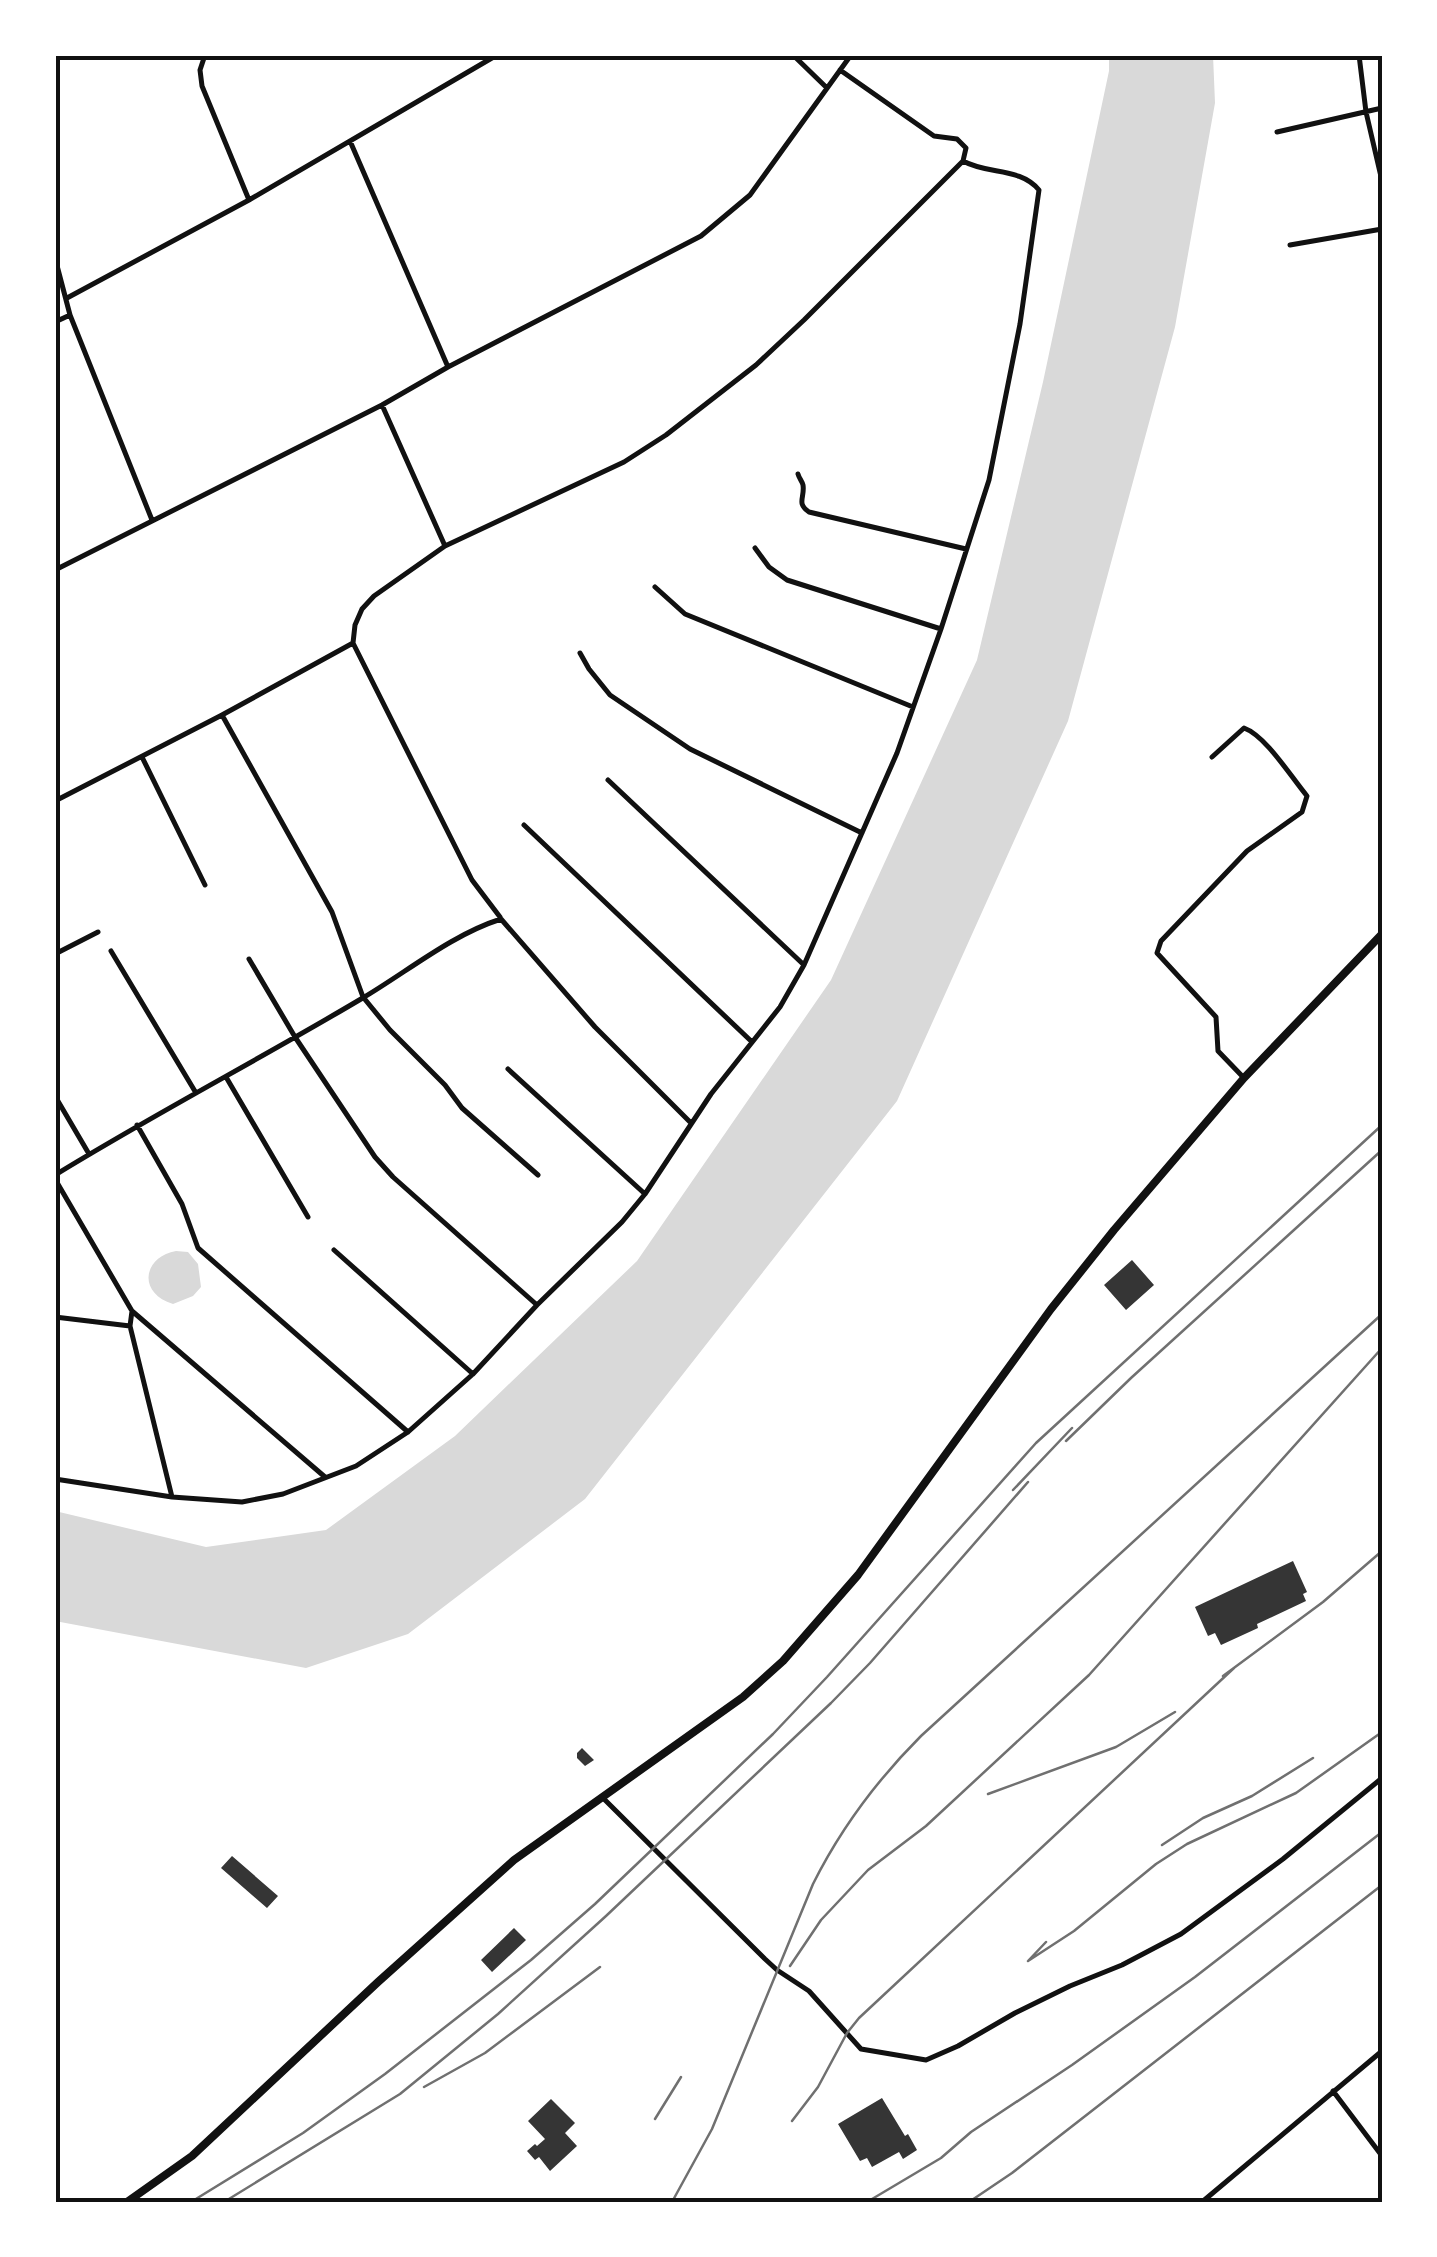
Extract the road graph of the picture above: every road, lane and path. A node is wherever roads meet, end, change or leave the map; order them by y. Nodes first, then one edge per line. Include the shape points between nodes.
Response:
1 (205, 55) edge
2 (497, 55) edge
3 (794, 55) edge
4 (850, 55) edge
5 (1359, 55) edge
6 (840, 70) junction
7 (827, 88) junction
8 (1382, 108) edge
9 (1366, 112) junction
10 (1277, 132) dead end
11 (350, 140) junction
12 (962, 162) junction
13 (1382, 181) edge
14 (249, 200) junction
15 (1382, 229) edge
16 (1290, 245) dead end
17 (55, 258) edge
18 (67, 298) junction
19 (70, 314) junction
20 (55, 322) edge
21 (448, 366) junction
22 (382, 405) junction
23 (798, 474) dead end
24 (152, 520) junction
25 (445, 546) junction
26 (754, 548) dead end
27 (966, 549) junction
28 (55, 570) edge
29 (655, 587) dead end
30 (941, 629) junction
31 (352, 643) junction
32 (580, 653) dead end
33 (913, 708) junction
34 (222, 715) junction
35 (142, 757) junction
36 (1212, 757) dead end
37 (608, 780) dead end
38 (55, 801) edge
39 (524, 825) dead end
40 (862, 833) junction
41 (205, 884) dead end
42 (501, 919) junction
43 (98, 932) dead end
44 (1382, 934) edge
45 (111, 951) dead end
46 (55, 954) edge
47 (249, 959) dead end
48 (804, 964) junction
49 (364, 998) junction
50 (295, 1037) junction
51 (751, 1041) junction
52 (508, 1069) dead end
53 (226, 1076) junction
54 (1244, 1078) junction
55 (196, 1093) junction
56 (55, 1096) edge
57 (691, 1123) junction
58 (137, 1125) junction
59 (89, 1154) junction
60 (538, 1176) dead end
61 (55, 1177) edge
62 (645, 1194) junction
63 (308, 1217) dead end
64 (334, 1250) dead end
65 (537, 1305) junction
66 (132, 1310) junction
67 (55, 1318) edge
68 (130, 1326) junction
69 (474, 1374) junction
70 (408, 1432) junction
71 (326, 1477) junction
72 (55, 1479) edge
73 (172, 1497) junction
74 (1382, 1778) edge
75 (601, 1796) junction
76 (1382, 2051) edge
77 (1333, 2091) junction
78 (1382, 2156) edge
79 (127, 2202) edge
80 (1202, 2202) edge

1 - 14 street via 202,86
2 - 11 street
3 - 7 street
4 - 6 street
5 - 9 street
6 - 7 street
6 - 12 street via 934,136 957,140 966,148
7 - 21 street via 750,195 700,236
8 - 9 street
9 - 10 street
9 - 13 street
11 - 14 street
11 - 21 street
12 - 25 street via 804,320 666,436
12 - 27 street via 1026,176 1040,190 989,480
14 - 18 street
15 - 16 street
17 - 18 street
18 - 19 street
19 - 20 street
19 - 24 street
21 - 22 street
22 - 24 street
22 - 25 street
23 - 27 street via 802,507 809,512
24 - 28 street
25 - 31 street via 374,596 362,609
26 - 30 street via 787,580
27 - 30 street
29 - 33 street via 685,614
30 - 33 street
31 - 34 street
31 - 42 street via 472,880
32 - 40 street via 610,695 690,749
33 - 40 street
34 - 35 street
34 - 49 street via 332,912
35 - 38 street
35 - 41 street
36 - 54 street via 1248,728 1306,796 1302,812 1247,851 1161,940 1157,953 1216,1017 1218,1050
37 - 48 street
39 - 51 street
40 - 48 street
42 - 49 street
42 - 57 street
43 - 46 street
44 - 54 main road
45 - 55 street
47 - 50 street
48 - 51 street
49 - 50 street
49 - 60 street via 462,1108
50 - 53 street
50 - 65 street via 376,1158
51 - 57 street
52 - 62 street
53 - 55 street
53 - 63 street
54 - 75 main road via 1051,1309 858,1575 794,1648 743,1697
55 - 58 street
56 - 59 street
57 - 62 street
58 - 59 street
58 - 70 street via 182,1204 198,1248
59 - 61 street
61 - 66 street
62 - 65 street
64 - 69 street
65 - 69 street
66 - 68 street
66 - 71 street
67 - 68 street
68 - 73 street
69 - 70 street
70 - 71 street
71 - 73 street via 242,1502
72 - 73 street
74 - 75 street via 1181,1934 926,2060 861,2049 809,1991 765,1959
75 - 79 main road via 514,1860 192,2156
76 - 77 street
77 - 78 street
77 - 80 street

